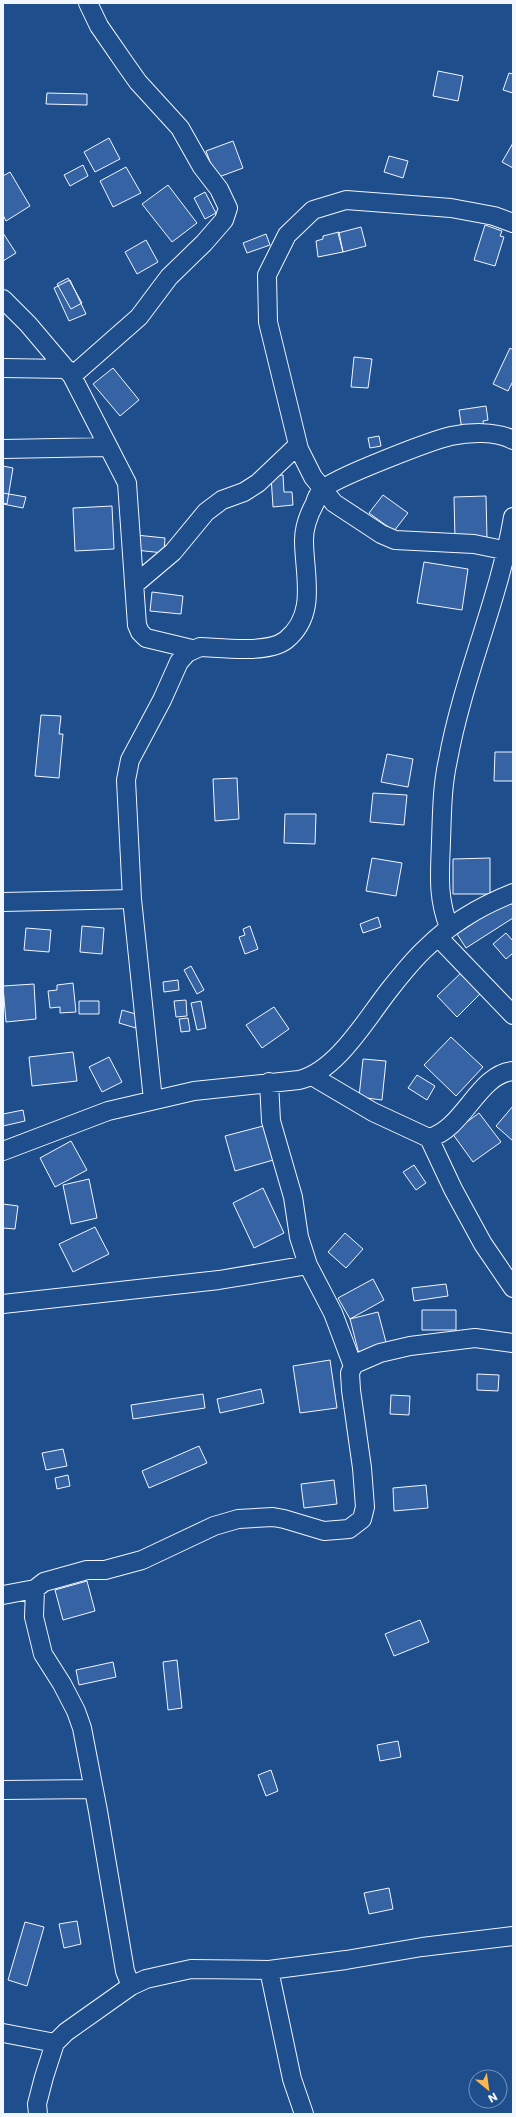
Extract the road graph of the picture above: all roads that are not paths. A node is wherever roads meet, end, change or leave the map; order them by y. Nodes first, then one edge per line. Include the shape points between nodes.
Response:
1 (88, 3) edge
2 (513, 223) edge
3 (3, 299) edge
4 (3, 368) edge
5 (69, 373) junction
6 (513, 440) edge
7 (298, 445) junction
8 (107, 447) junction
9 (3, 449) edge
10 (323, 489) junction
11 (513, 517) edge
12 (510, 551) edge
13 (134, 585) junction
14 (192, 649) junction
15 (513, 893) edge
16 (132, 898) junction
17 (3, 902) edge
18 (444, 932) junction
19 (513, 1015) edge
20 (513, 1062) edge
21 (513, 1071) edge
22 (312, 1076) junction
23 (496, 1076) junction
24 (269, 1082) junction
25 (153, 1100) junction
26 (428, 1138) junction
27 (3, 1151) edge
28 (308, 1265) junction
29 (513, 1288) edge
30 (3, 1304) edge
31 (513, 1343) edge
32 (353, 1366) junction
33 (35, 1590) junction
34 (3, 1595) edge
35 (93, 1789) junction
36 (3, 1790) edge
37 (513, 1936) edge
38 (269, 1970) junction
39 (131, 1986) junction
40 (3, 2033) edge
41 (55, 2043) junction
42 (38, 2114) edge
43 (304, 2114) edge

1 - 5 street via 99,26 126,66 180,128 202,167 219,189 228,208 224,220 169,277 140,317
2 - 7 street via 494,216 451,208 346,200 313,210 287,235 267,275 268,322
3 - 5 street via 28,324
4 - 5 street
5 - 8 street
6 - 10 street via 504,435 451,436 407,451
7 - 10 street via 310,472
7 - 13 street via 258,483 244,492 222,500 206,512 173,552
8 - 9 street
8 - 13 street via 127,483
10 - 12 street via 334,503 381,534 395,540 474,544
10 - 14 street via 313,507 305,532 308,599 304,617 294,632 279,644 259,649
11 - 12 street
12 - 18 street via 474,658 448,759 442,806 440,898
13 - 14 street via 137,625 142,635
14 - 16 street via 179,662 130,760 126,794
15 - 18 street via 481,907
16 - 17 street
16 - 25 street
18 - 19 street
18 - 22 street via 392,987 349,1042 326,1066
20 - 23 street
21 - 23 street
22 - 24 street via 299,1080
22 - 26 street via 373,1112
23 - 26 street via 444,1131
24 - 25 street
24 - 28 street via 271,1120 293,1197 299,1236
25 - 27 street via 108,1111
26 - 29 street via 483,1244
28 - 30 street via 219,1280
28 - 32 street via 333,1313
31 - 32 street via 468,1338 410,1346 380,1353
32 - 33 street via 350,1373 351,1390 365,1506 362,1519 357,1524 349,1529 324,1530 284,1518 238,1519 214,1526 142,1560 105,1570 87,1570 44,1582
33 - 34 street
33 - 35 street via 34,1617 42,1654 76,1711 82,1728
35 - 36 street
35 - 39 street via 125,1971
37 - 38 street
38 - 39 street via 191,1969
38 - 43 street via 292,2079
39 - 41 street via 66,2032
40 - 41 street
41 - 42 street via 37,2104

